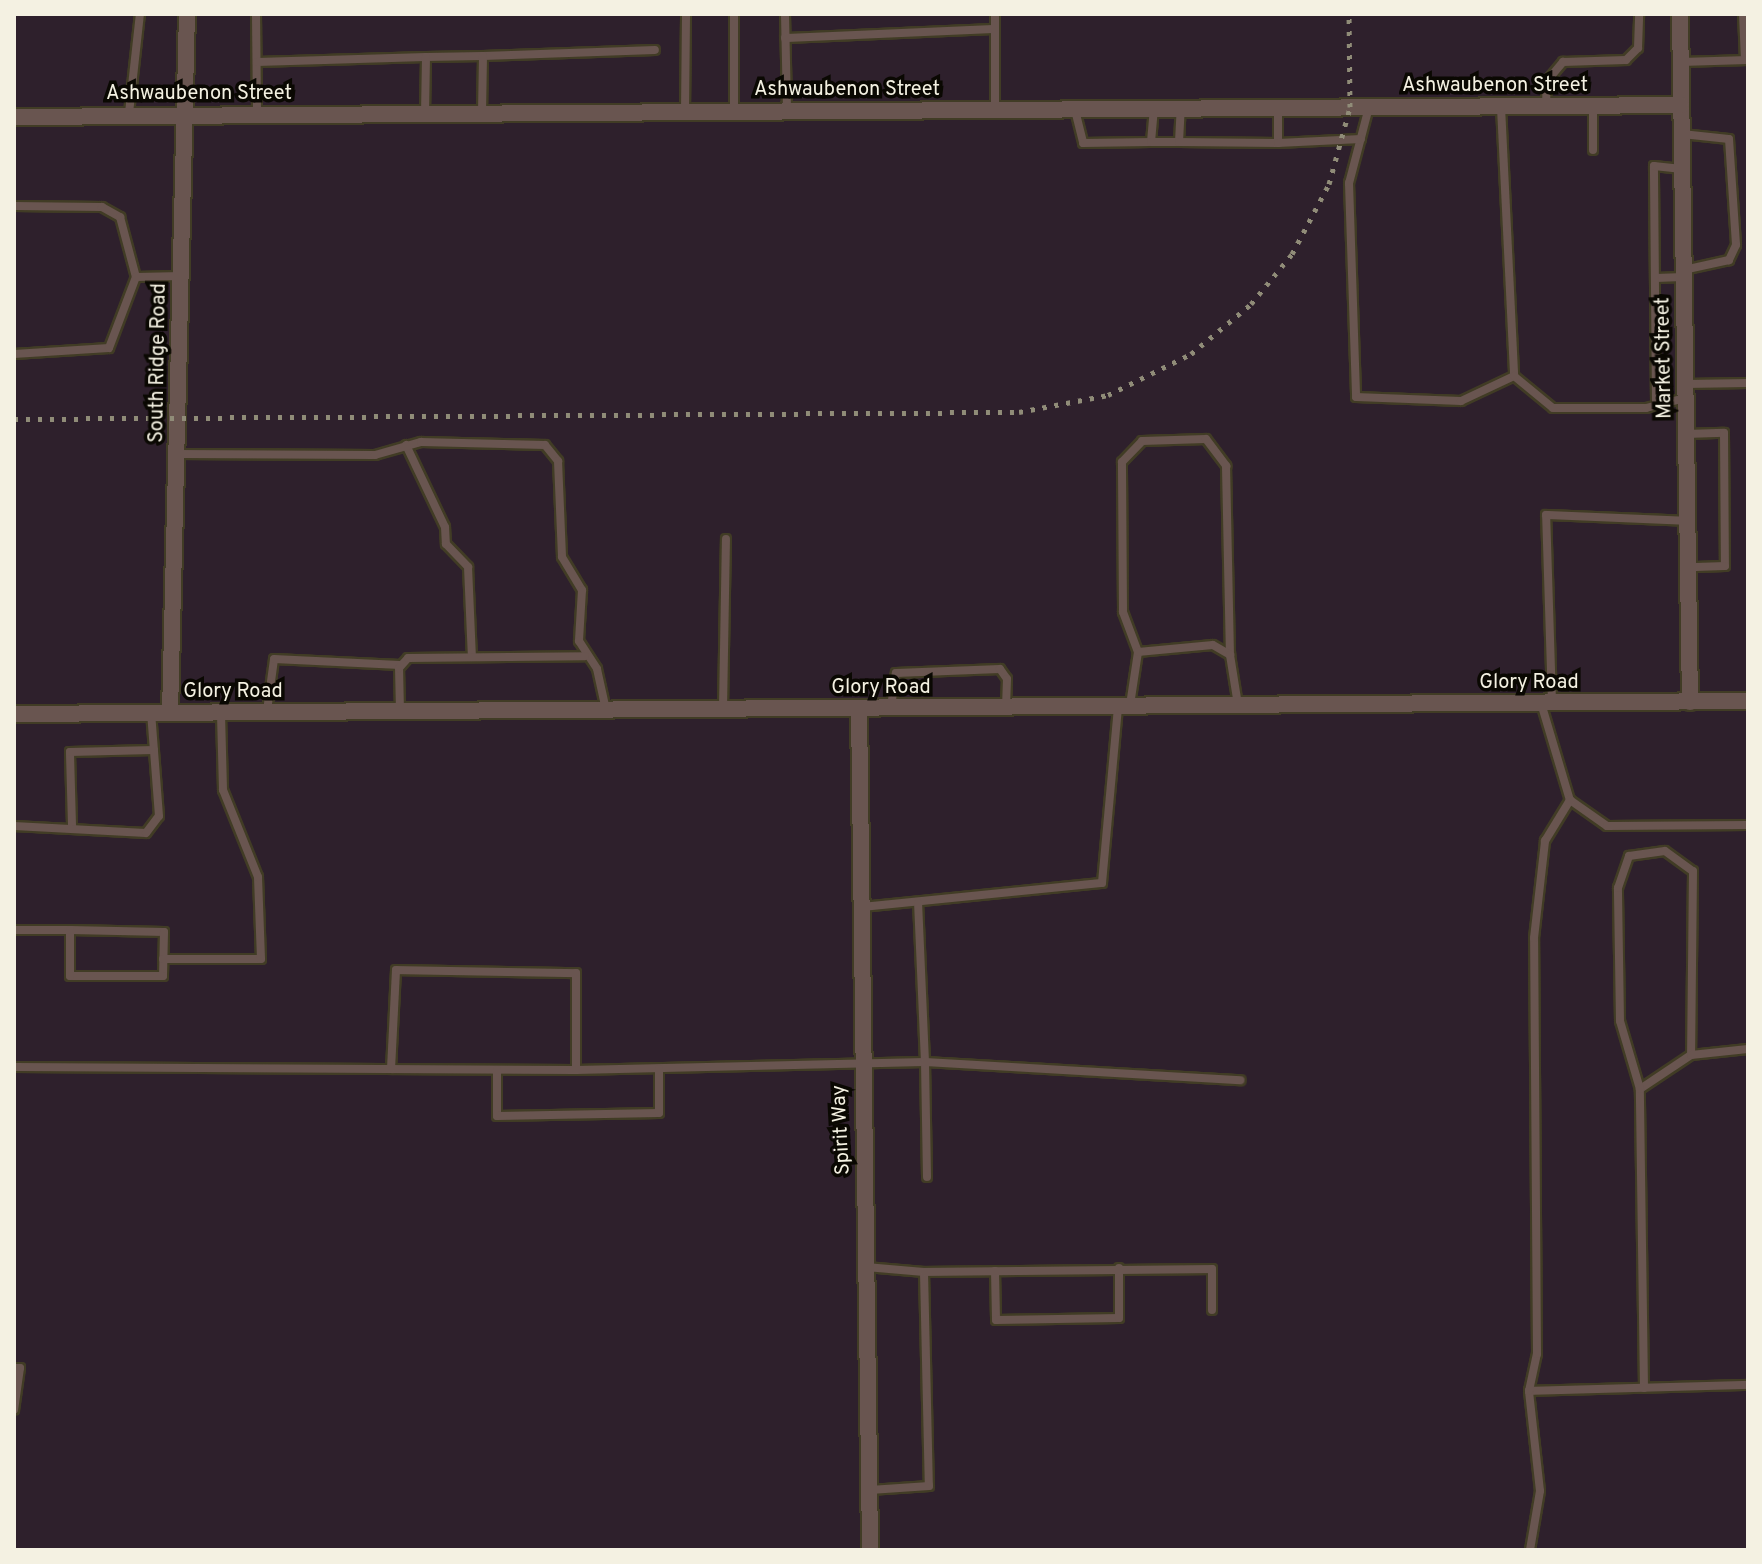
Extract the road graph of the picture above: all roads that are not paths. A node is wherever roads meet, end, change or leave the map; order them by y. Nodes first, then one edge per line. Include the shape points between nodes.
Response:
1 (140, 14) edge
2 (187, 14) edge
3 (256, 14) edge
4 (686, 14) edge
5 (734, 14) edge
6 (785, 14) edge
7 (995, 14) edge
8 (1639, 14) edge
9 (1680, 14) edge
10 (1743, 14) edge
11 (995, 29) junction
12 (785, 38) junction
13 (655, 50) dead end
14 (483, 56) junction
15 (426, 57) junction
16 (1747, 60) edge
17 (257, 62) junction
18 (1680, 62) junction
19 (1546, 105) junction
20 (1593, 105) junction
21 (1681, 105) junction
22 (1369, 106) junction
23 (1501, 106) junction
24 (1278, 107) junction
25 (1154, 108) junction
26 (1181, 108) junction
27 (995, 109) junction
28 (1074, 109) junction
29 (734, 111) junction
30 (787, 111) junction
31 (685, 112) junction
32 (129, 113) junction
33 (425, 113) junction
34 (482, 113) junction
35 (14, 114) edge
36 (184, 115) junction
37 (257, 115) junction
38 (1681, 134) junction
39 (1361, 139) junction
40 (1151, 142) junction
41 (1179, 142) junction
42 (1278, 143) junction
43 (1593, 150) dead end
44 (1682, 169) junction
45 (14, 206) edge
46 (1683, 273) junction
47 (181, 276) junction
48 (136, 277) junction
49 (1656, 278) junction
50 (14, 354) edge
51 (1514, 376) junction
52 (1748, 383) edge
53 (1685, 391) junction
54 (1656, 404) junction
55 (1686, 434) junction
56 (406, 445) junction
57 (177, 454) junction
58 (1687, 521) junction
59 (726, 539) dead end
60 (1688, 567) junction
61 (1138, 652) junction
62 (1230, 655) junction
63 (585, 656) junction
64 (472, 657) junction
65 (400, 665) junction
66 (1748, 701) edge
67 (1690, 702) junction
68 (1547, 703) junction
69 (1238, 705) junction
70 (1124, 706) junction
71 (1006, 707) junction
72 (859, 708) junction
73 (891, 708) junction
74 (723, 709) junction
75 (606, 710) junction
76 (400, 711) junction
77 (221, 712) junction
78 (267, 712) junction
79 (151, 713) junction
80 (170, 713) junction
81 (14, 714) edge
82 (154, 750) junction
83 (1570, 800) junction
84 (72, 825) junction
85 (1748, 825) edge
86 (14, 826) edge
87 (918, 903) junction
88 (861, 907) junction
89 (14, 930) edge
90 (70, 930) junction
91 (163, 959) junction
92 (1748, 1049) edge
93 (1691, 1055) junction
94 (925, 1062) junction
95 (14, 1067) edge
96 (859, 1067) junction
97 (391, 1069) junction
98 (659, 1069) junction
99 (497, 1070) junction
100 (576, 1070) junction
101 (1240, 1080) dead end
102 (1640, 1089) junction
103 (927, 1177) dead end
104 (866, 1267) junction
105 (1119, 1268) junction
106 (995, 1271) junction
107 (924, 1272) junction
108 (1212, 1310) dead end
109 (14, 1368) edge
110 (1748, 1385) edge
111 (1644, 1388) junction
112 (1529, 1391) junction
113 (14, 1410) edge
114 (869, 1490) junction
115 (870, 1550) edge
116 (1530, 1550) edge

1 - 32 lane
2 - 36 street, South Ridge Road
3 - 17 lane
4 - 31 lane
5 - 29 lane
6 - 12 lane
7 - 11 lane
8 - 19 lane via 1638,48 1626,60 1563,62 1547,81
9 - 18 street, Market Street
10 - 16 lane
11 - 12 lane
11 - 27 lane
12 - 30 lane
13 - 14 lane
14 - 15 lane
14 - 34 lane
15 - 17 lane
15 - 33 lane
16 - 18 lane
17 - 37 lane
18 - 21 street, Market Street
19 - 20 street, Ashwaubenon Street
19 - 23 street, Ashwaubenon Street
20 - 21 street, Ashwaubenon Street
20 - 43 lane
21 - 38 street, Market Street
22 - 23 street, Ashwaubenon Street
22 - 24 street, Ashwaubenon Street
22 - 39 lane
23 - 51 lane
24 - 26 street, Ashwaubenon Street
24 - 42 lane
25 - 26 street, Ashwaubenon Street
25 - 28 street, Ashwaubenon Street
25 - 40 lane
26 - 41 lane
27 - 28 street, Ashwaubenon Street
27 - 30 street, Ashwaubenon Street
28 - 40 lane via 1083,143
29 - 30 street, Ashwaubenon Street
29 - 31 street, Ashwaubenon Street
31 - 34 street, Ashwaubenon Street
32 - 35 street, Ashwaubenon Street
32 - 36 street, Ashwaubenon Street
33 - 34 street, Ashwaubenon Street
33 - 37 street, Ashwaubenon Street
36 - 37 street, Ashwaubenon Street
36 - 47 street, South Ridge Road
38 - 44 street, Market Street
38 - 46 lane via 1716,133 1735,155 1736,245 1729,260
39 - 42 lane
39 - 51 lane via 1349,183 1356,397 1461,401
40 - 41 lane
41 - 42 lane
44 - 46 street, Market Street
44 - 49 lane via 1654,166
45 - 48 lane via 111,212 120,217
46 - 49 lane
46 - 53 street, Market Street
47 - 48 lane
47 - 57 street, South Ridge Road
48 - 50 lane via 109,348
49 - 54 lane
51 - 54 lane via 1553,408
52 - 53 lane
53 - 54 lane
53 - 55 street, Market Street
55 - 58 street, Market Street
55 - 60 lane via 1724,433 1725,566
56 - 57 lane via 375,455
56 - 63 lane via 552,450 562,557 582,590
56 - 64 lane via 445,527 446,544 468,567
57 - 80 street, South Ridge Road
58 - 60 street, Market Street
58 - 68 lane via 1546,515
59 - 74 lane
60 - 67 street, Market Street
61 - 62 lane via 1213,645
61 - 62 lane via 1123,612 1122,462 1142,441 1206,439 1226,466
61 - 70 lane
62 - 69 lane
63 - 64 lane
63 - 75 lane via 597,669
64 - 65 lane via 408,658
65 - 76 lane
65 - 78 lane via 274,659
66 - 67 street, Glory Road
67 - 68 street, Glory Road
68 - 69 street, Glory Road
68 - 83 lane
69 - 70 street, Glory Road
70 - 71 street, Glory Road
70 - 87 lane via 1102,883
71 - 73 street, Glory Road
71 - 73 lane via 1007,679 1000,669 896,673
72 - 73 street, Glory Road
72 - 74 street, Glory Road
72 - 88 street, Spirit Way
74 - 75 street, Glory Road
75 - 76 street, Glory Road
76 - 78 street, Glory Road
77 - 78 street, Glory Road
77 - 80 street, Glory Road
77 - 91 lane via 223,790 258,877 261,959
79 - 80 street, Glory Road
79 - 81 street, Glory Road
79 - 82 lane
82 - 84 lane via 70,752
82 - 84 lane via 159,816 146,833 99,834
83 - 85 lane via 1607,826
83 - 112 lane via 1545,841 1534,938 1537,1354
84 - 86 lane
87 - 88 lane
87 - 94 lane
88 - 96 street, Spirit Way
89 - 90 lane
90 - 91 lane via 164,932
90 - 91 lane via 70,976 163,976
92 - 93 lane
93 - 102 lane
93 - 102 lane via 1693,871 1665,851 1642,851 1621,869 1618,888 1620,1021
94 - 96 lane
94 - 101 lane
94 - 103 lane
95 - 97 lane
96 - 98 lane
96 - 104 street, Spirit Way
97 - 99 lane
97 - 100 lane via 396,970 576,973
98 - 99 lane via 659,1113 497,1116
98 - 100 lane
99 - 100 lane
102 - 111 lane
104 - 107 lane
104 - 114 street, Spirit Way
105 - 106 lane
105 - 106 lane via 1119,1318 996,1320
105 - 108 lane via 1212,1269
106 - 107 lane
107 - 114 lane via 929,1486
109 - 113 lane via 20,1368
110 - 111 lane
111 - 112 lane
112 - 116 lane via 1540,1491
114 - 115 street, Spirit Way

